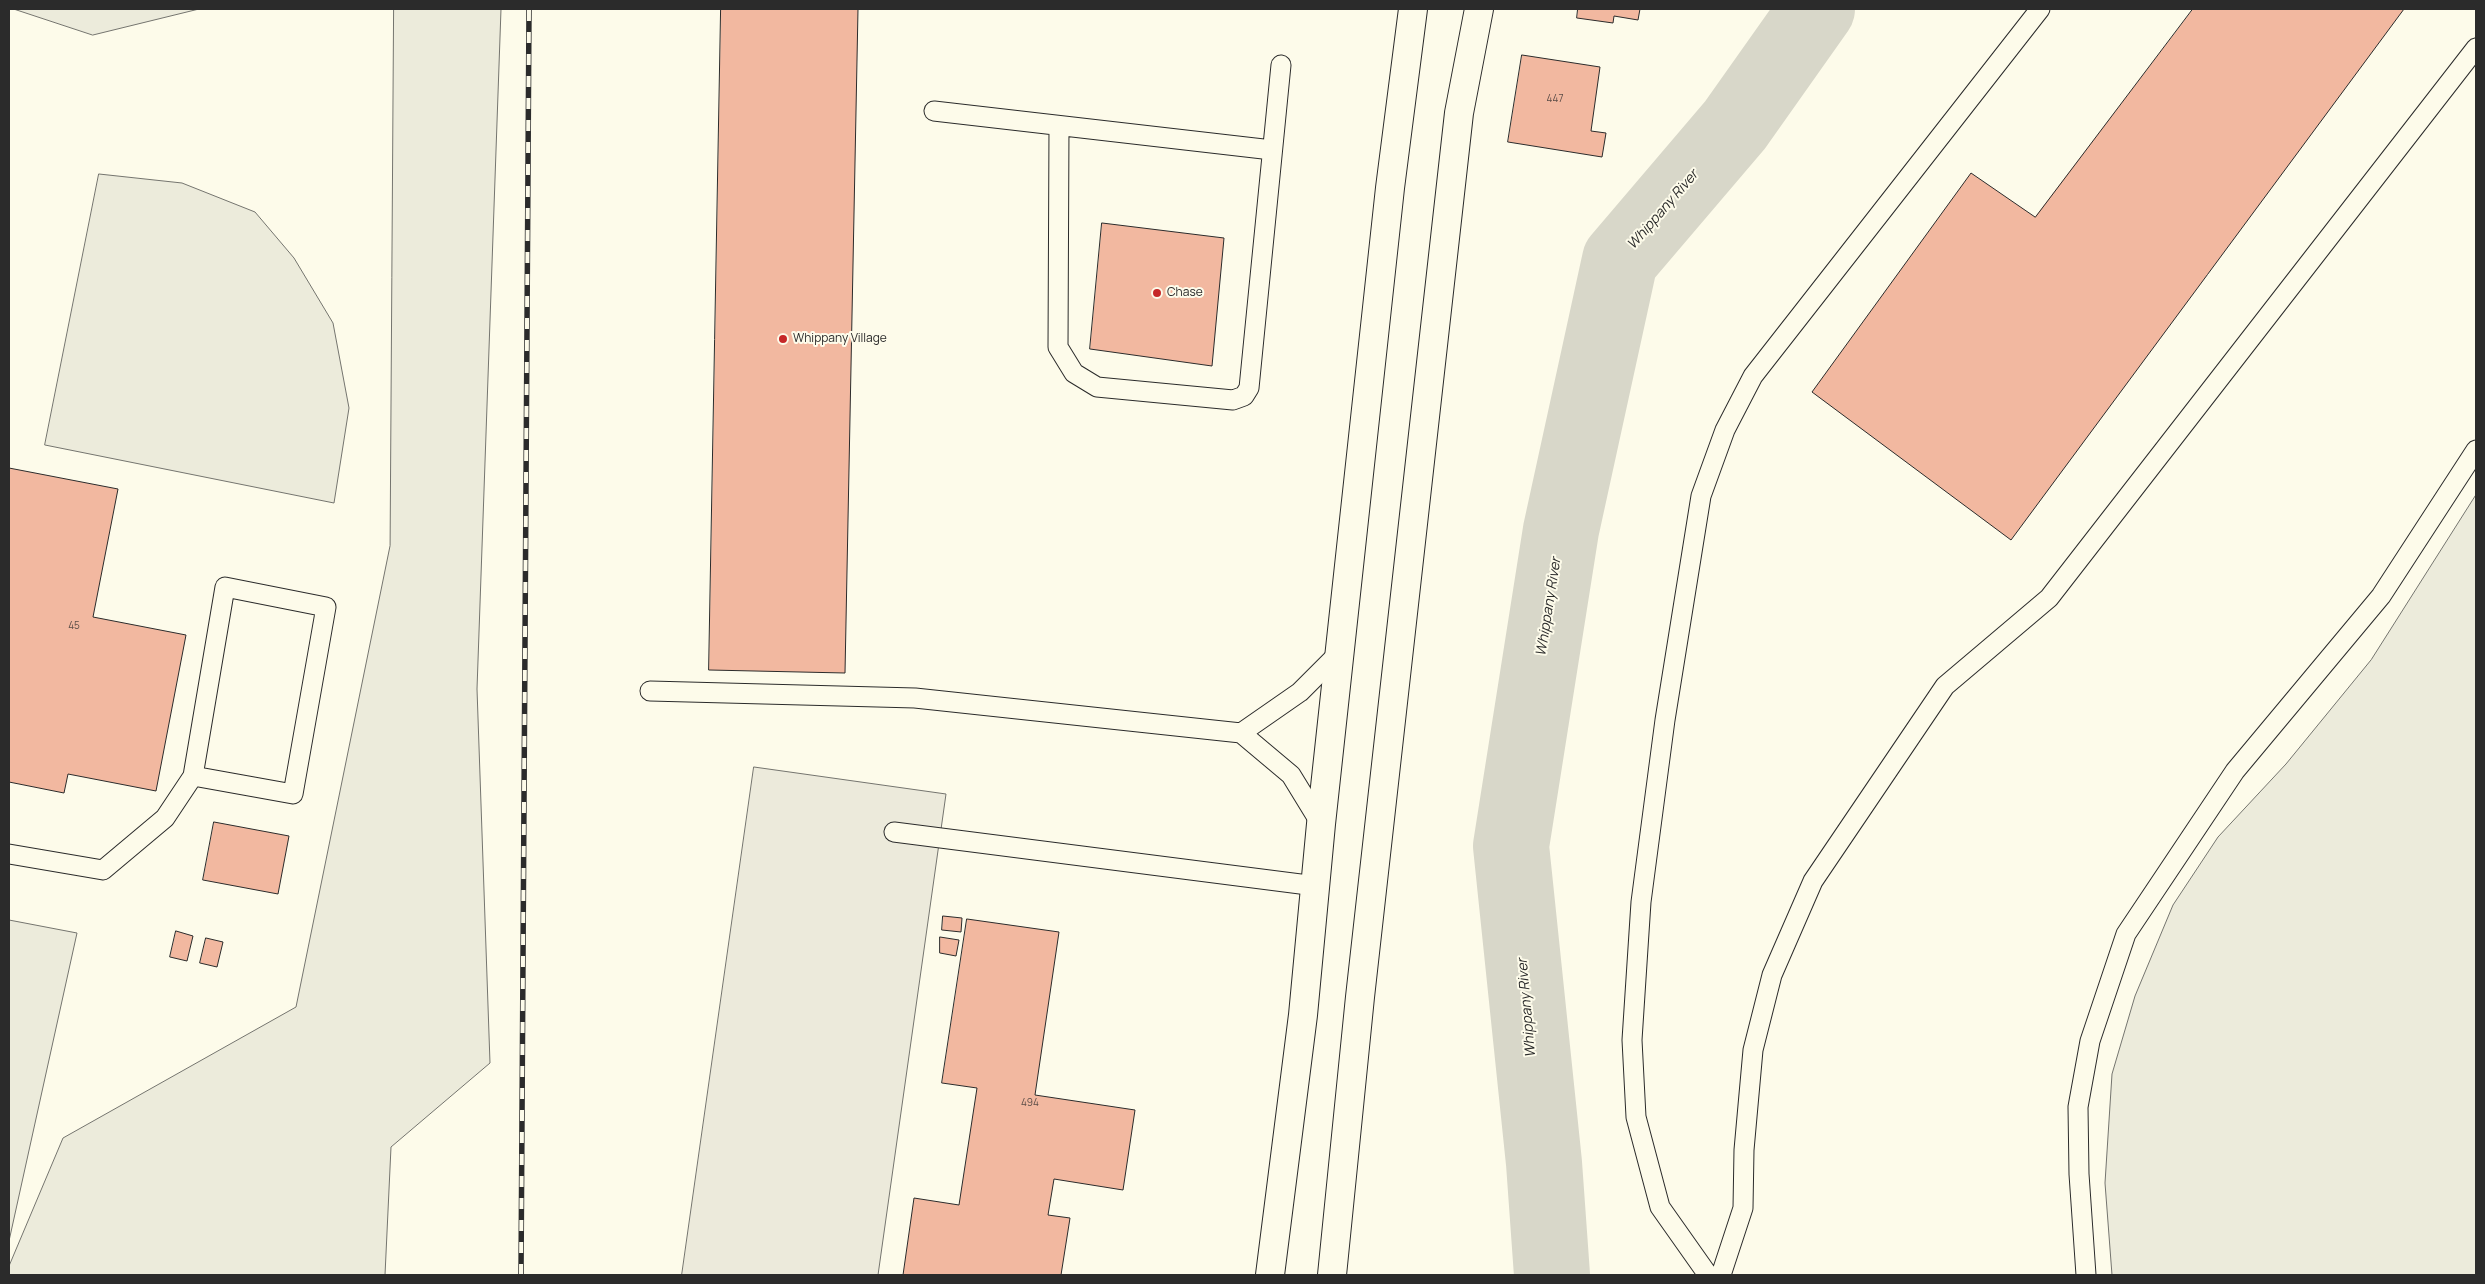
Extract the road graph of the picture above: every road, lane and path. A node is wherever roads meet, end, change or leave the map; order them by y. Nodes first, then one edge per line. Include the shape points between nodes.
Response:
1 (1413, 9) edge
2 (1479, 9) edge
3 (2040, 9) edge
4 (2476, 48) edge
5 (1281, 65) dead end
6 (934, 112) dead end
7 (1059, 126) junction
8 (1272, 150) junction
9 (2476, 450) edge
10 (1340, 652) junction
11 (650, 691) dead end
12 (1241, 733) junction
13 (193, 776) junction
14 (1321, 824) junction
15 (894, 832) dead end
16 (9, 854) edge
17 (1316, 886) junction
18 (1270, 1275) edge
19 (1332, 1275) edge
20 (1708, 1275) edge
21 (1721, 1275) edge
22 (2086, 1275) edge

1 - 10 main road via 1390,188
2 - 19 main road via 1459,113
3 - 20 lane via 1753,376 1725,430 1701,496 1665,720 1641,902 1632,1040 1636,1118 1660,1207
4 - 21 lane via 2049,598 1945,686 1813,881 1772,975 1753,1050 1744,1150 1743,1208
5 - 8 lane
6 - 7 lane
7 - 8 lane
7 - 8 lane via 1058,347 1074,373 1097,386 1233,400 1244,396 1249,388
9 - 22 lane via 2381,596 2235,771 2126,934 2090,1042 2078,1107 2078,1174
10 - 12 lane via 1300,692
10 - 14 main road
11 - 12 lane via 915,698
12 - 14 lane via 1291,775
13 - 13 lane via 225,587 326,607 293,794
13 - 16 lane via 165,818 103,870
14 - 17 main road
15 - 17 lane
17 - 18 main road

